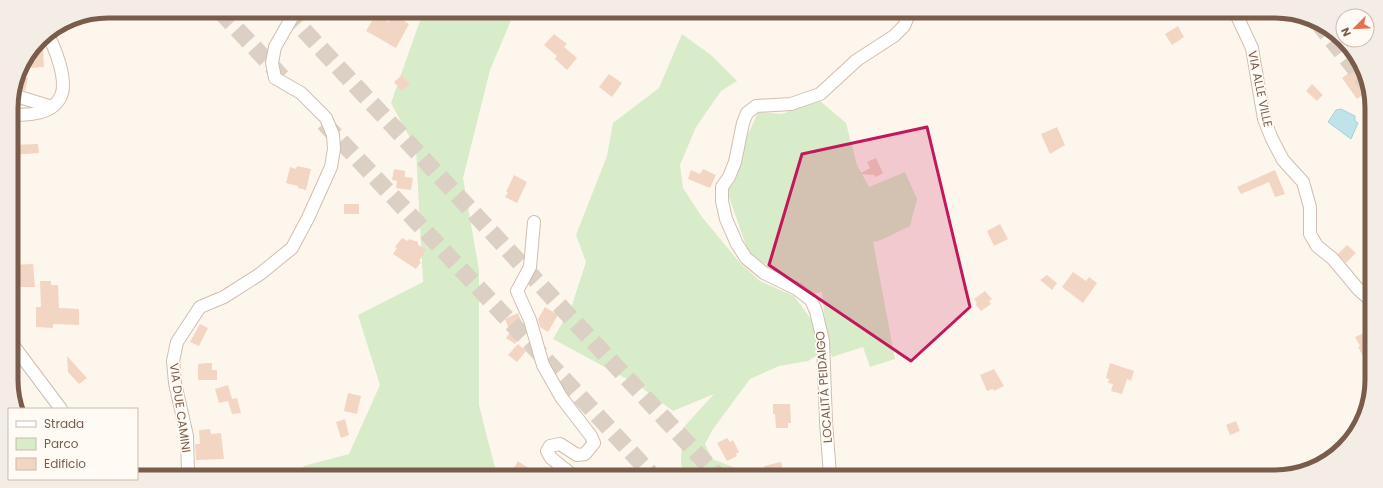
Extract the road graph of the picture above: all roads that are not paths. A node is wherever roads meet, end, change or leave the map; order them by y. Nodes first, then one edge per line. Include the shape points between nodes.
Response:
1 (292, 18) edge
2 (908, 18) edge
3 (1238, 18) edge
4 (50, 39) edge
5 (19, 97) edge
6 (52, 107) junction
7 (18, 115) edge
8 (534, 222) dead end
9 (1365, 295) edge
10 (18, 353) edge
11 (60, 408) edge
12 (188, 470) edge
13 (566, 470) edge
14 (830, 470) edge

1 - 12 street, VIA DUE CAMINI via 275,47 272,63 275,78 301,93 326,118 333,135 331,167 292,248 260,274 224,297 200,307 177,342 172,361 187,436
2 - 14 street, LOCALITÀ PEIDAIGO via 894,36 857,60 820,94 791,104 756,106 743,123 735,162 722,187 726,219 746,258 764,273 797,289 811,300 816,311 823,341
3 - 9 street, VIA ALLE VILLE via 1252,48 1264,119 1283,160 1303,182 1310,207 1310,234 1317,246 1333,259
4 - 6 street via 63,79 61,96
5 - 6 street
6 - 7 street via 43,112
8 - 13 street via 530,267 517,290 530,320 543,365 561,397 594,443 585,454 577,455 560,444 550,446 547,451 550,458
10 - 11 street

